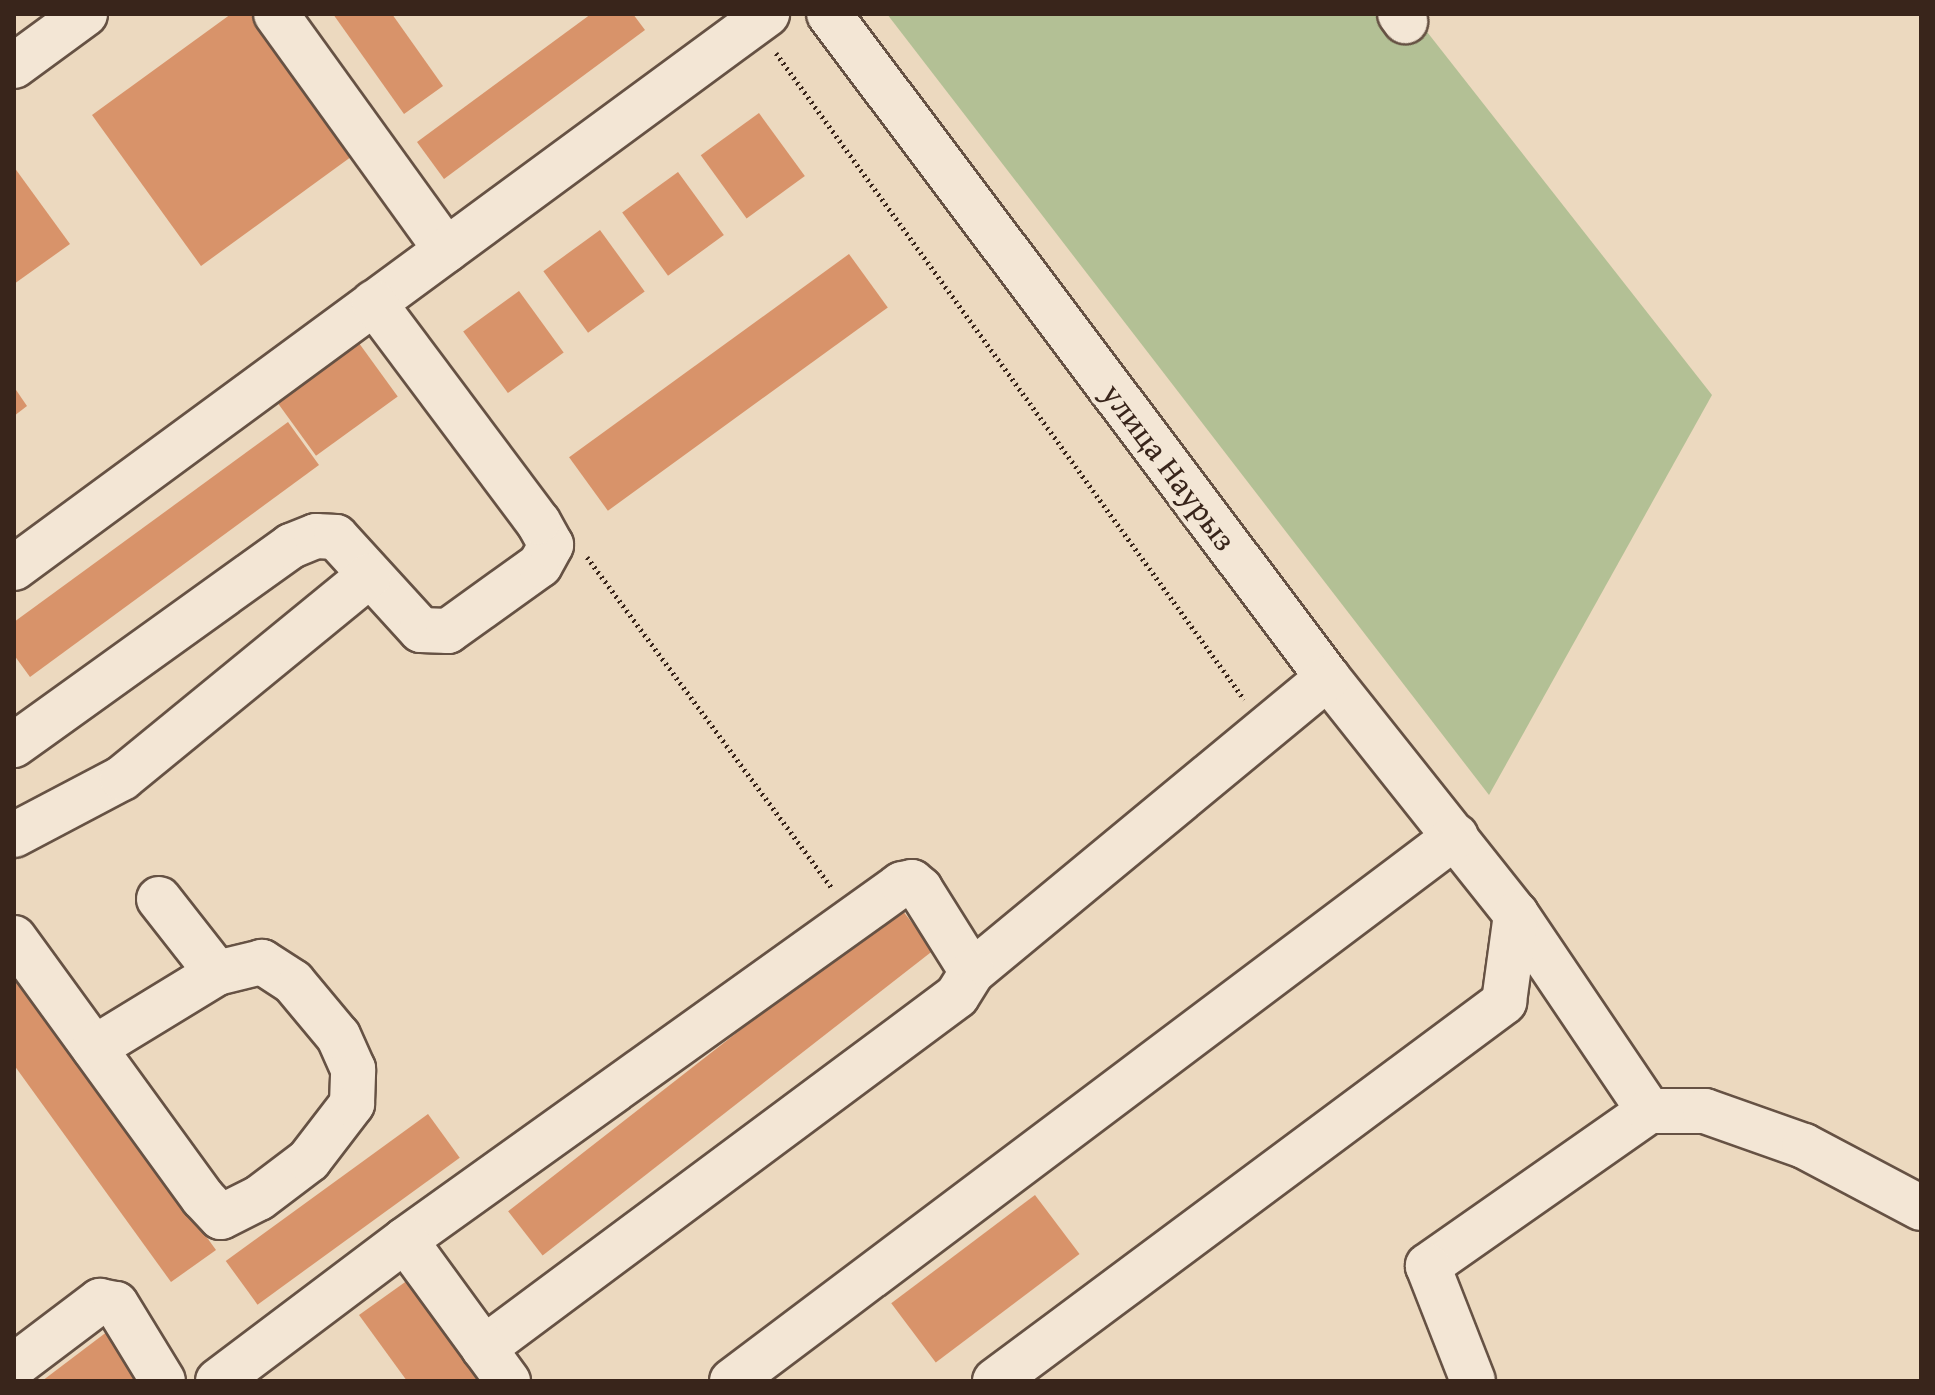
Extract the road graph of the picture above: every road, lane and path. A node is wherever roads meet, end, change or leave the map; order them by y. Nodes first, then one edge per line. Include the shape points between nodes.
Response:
1 (85, 14) edge
2 (276, 14) edge
3 (829, 14) edge
4 (767, 31) edge
5 (14, 66) edge
6 (446, 250) junction
7 (374, 303) junction
8 (582, 550) dead end
9 (14, 568) edge
10 (369, 576) junction
11 (1328, 678) junction
12 (1266, 728) junction
13 (14, 745) edge
14 (14, 835) edge
15 (1456, 836) junction
16 (159, 899) dead end
17 (1516, 914) junction
18 (855, 918) junction
19 (14, 938) edge
20 (972, 972) junction
21 (217, 973) junction
22 (94, 1048) junction
23 (1649, 1111) junction
24 (1921, 1208) edge
25 (405, 1240) junction
26 (496, 1364) edge
27 (14, 1366) edge
28 (163, 1381) edge
29 (218, 1381) edge
30 (732, 1381) edge
31 (995, 1381) edge
32 (1473, 1381) edge

1 - 5 street
2 - 6 street
3 - 11 street, улица Наурыз
4 - 6 street
4 - 12 path via 777,54
6 - 7 street
7 - 9 street
7 - 10 street via 551,545 540,565 448,631 421,630
8 - 18 path
10 - 13 street via 336,537 316,536 291,546
10 - 14 street via 122,778 34,829
11 - 12 street
11 - 15 street, улица Наурыз
12 - 20 street
15 - 17 street, улица Наурыз
15 - 30 street
16 - 21 street
17 - 23 street, улица Наурыз
17 - 31 street via 1504,1002
18 - 20 street via 912,882
18 - 25 street
19 - 22 street
20 - 26 street via 957,996
21 - 22 street
21 - 22 street via 262,962 293,982 338,1036 353,1069 352,1104 309,1160 259,1198 221,1217
23 - 24 street via 1705,1111 1734,1121 1804,1146
23 - 32 street via 1428,1266
25 - 26 street
25 - 29 street
27 - 28 street via 100,1301 116,1304

